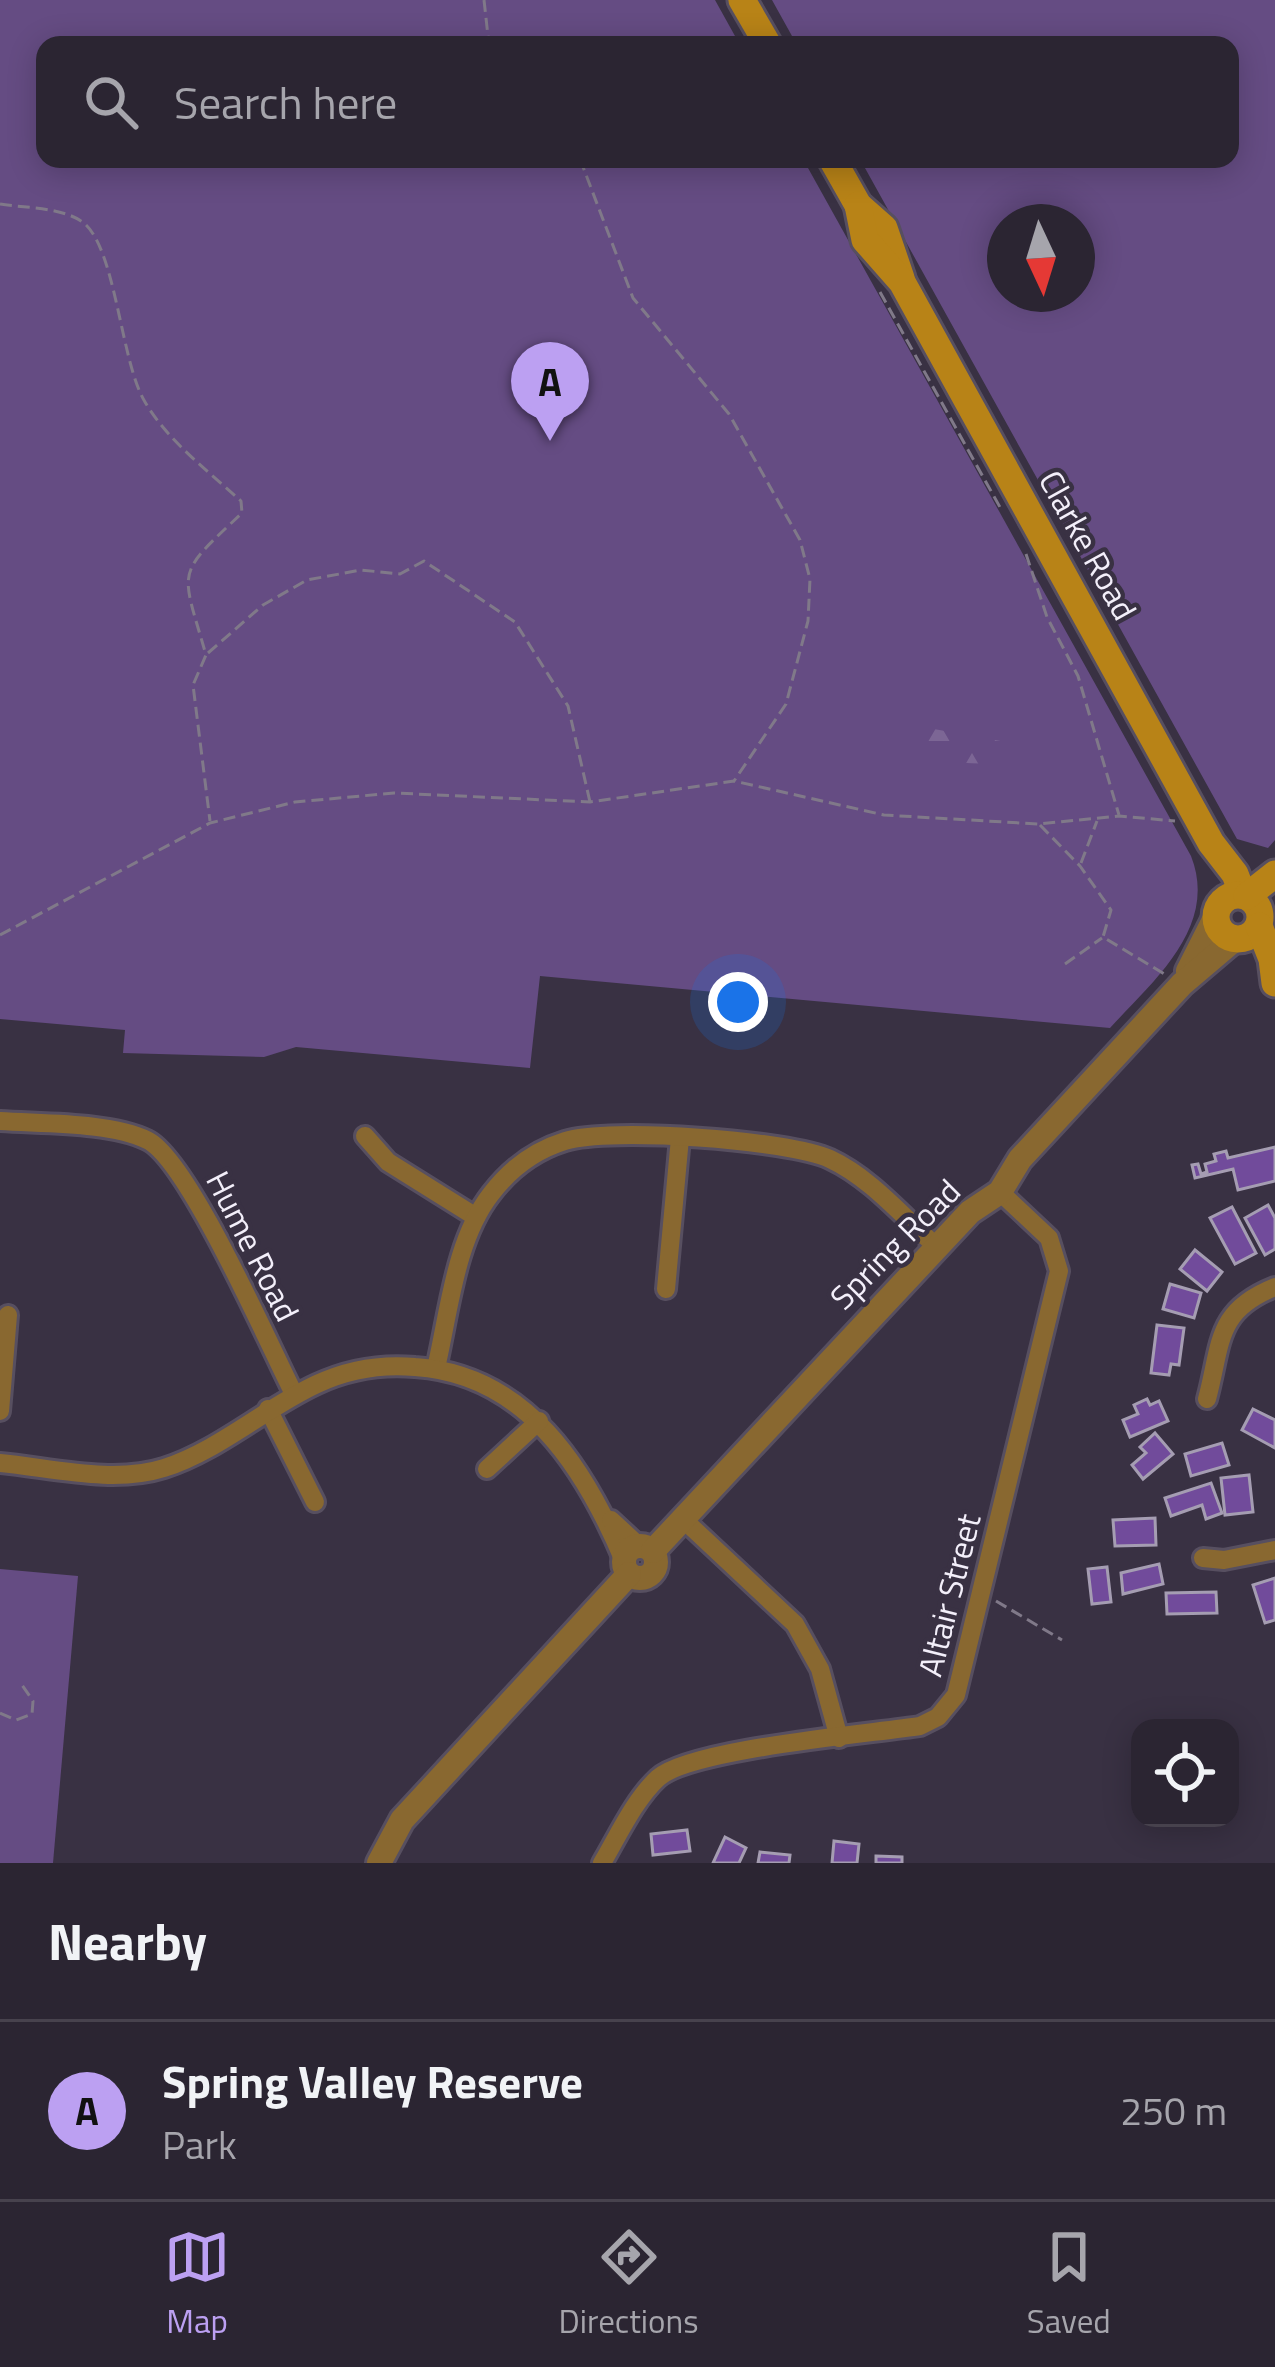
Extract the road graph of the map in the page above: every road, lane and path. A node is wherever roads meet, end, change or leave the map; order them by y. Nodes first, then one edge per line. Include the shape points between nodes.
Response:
1 (484, 0) edge
2 (742, 0) edge
3 (488, 36) edge
4 (763, 36) edge
5 (583, 168) edge
6 (837, 168) edge
7 (0, 204) edge
8 (889, 283) junction
9 (1004, 514) dead end
10 (1027, 556) dead end
11 (206, 655) junction
12 (734, 781) junction
13 (590, 802) junction
14 (1119, 816) junction
15 (1098, 820) junction
16 (210, 823) junction
17 (1038, 824) junction
18 (1206, 834) junction
19 (1080, 866) junction
20 (1275, 874) edge
21 (1255, 894) edge
22 (1217, 913) junction
23 (1248, 932) junction
24 (0, 935) edge
25 (1103, 937) junction
26 (1065, 964) dead end
27 (1275, 982) edge
28 (1182, 984) junction
29 (0, 1120) edge
30 (365, 1136) dead end
31 (680, 1138) junction
32 (1000, 1192) junction
33 (476, 1217) junction
34 (937, 1247) junction
35 (1275, 1287) edge
36 (667, 1289) dead end
37 (8, 1315) dead end
38 (436, 1368) junction
39 (294, 1394) junction
40 (1207, 1400) dead end
41 (268, 1409) junction
42 (0, 1411) edge
43 (539, 1421) junction
44 (0, 1463) edge
45 (487, 1469) dead end
46 (315, 1502) dead end
47 (684, 1520) junction
48 (1275, 1550) edge
49 (636, 1558) junction
50 (1203, 1558) dead end
51 (982, 1593) junction
52 (1062, 1640) dead end
53 (20, 1682) dead end
54 (0, 1713) edge
55 (839, 1738) junction
56 (380, 1863) edge
57 (602, 1863) edge

1 - 3 path
2 - 4 main road
5 - 12 path via 633,298 729,414 800,540 810,579 786,704
6 - 8 main road, Clarke Road
7 - 11 path via 61,213 98,239 144,400 189,455 242,501 242,512 194,558 185,581
8 - 9 path
8 - 18 main road, Clarke Road
10 - 14 path via 1078,676
11 - 13 path via 263,605 307,580 361,570 400,574 424,561 515,622 568,706
11 - 16 path via 193,685
12 - 13 path
12 - 17 path via 884,815
13 - 16 path via 394,793 296,802
14 - 15 path
14 - 18 path
15 - 17 path
15 - 19 path
16 - 24 path
17 - 19 path
18 - 21 main road, Clarke Road
18 - 22 main road, Clarke Road
19 - 25 path via 1111,910
20 - 21 main road, Spring Road
21 - 22 main road via 1230,896
21 - 23 main road, Spring Road
22 - 23 main road via 1221,931
22 - 28 street, Spring Road
23 - 27 main road via 1272,959
23 - 28 street, Spring Road
25 - 26 path
25 - 28 path
28 - 32 street, Spring Road via 1020,1159
29 - 39 street, Hume Road via 133,1135 170,1157
30 - 33 street via 388,1162
31 - 33 street via 594,1135 550,1146 513,1171
31 - 34 street via 831,1159
31 - 36 street
32 - 34 street, Spring Road
32 - 51 street, Altair Street via 1049,1238 1059,1271
33 - 38 street
34 - 47 street, Spring Road
35 - 40 street via 1232,1313
37 - 42 street
38 - 39 street via 368,1368
38 - 43 street via 488,1385
39 - 41 street
41 - 44 street via 183,1461 148,1472
41 - 46 street
43 - 45 street
43 - 49 street
47 - 49 street, Spring Road
47 - 55 street via 795,1624 820,1669
48 - 50 street
49 - 56 street, Spring Road via 402,1820
51 - 52 path
51 - 55 street, Altair Street via 960,1684 945,1711 920,1726
53 - 54 path via 32,1714 16,1720
55 - 57 street, Altair Street via 674,1768 651,1786

